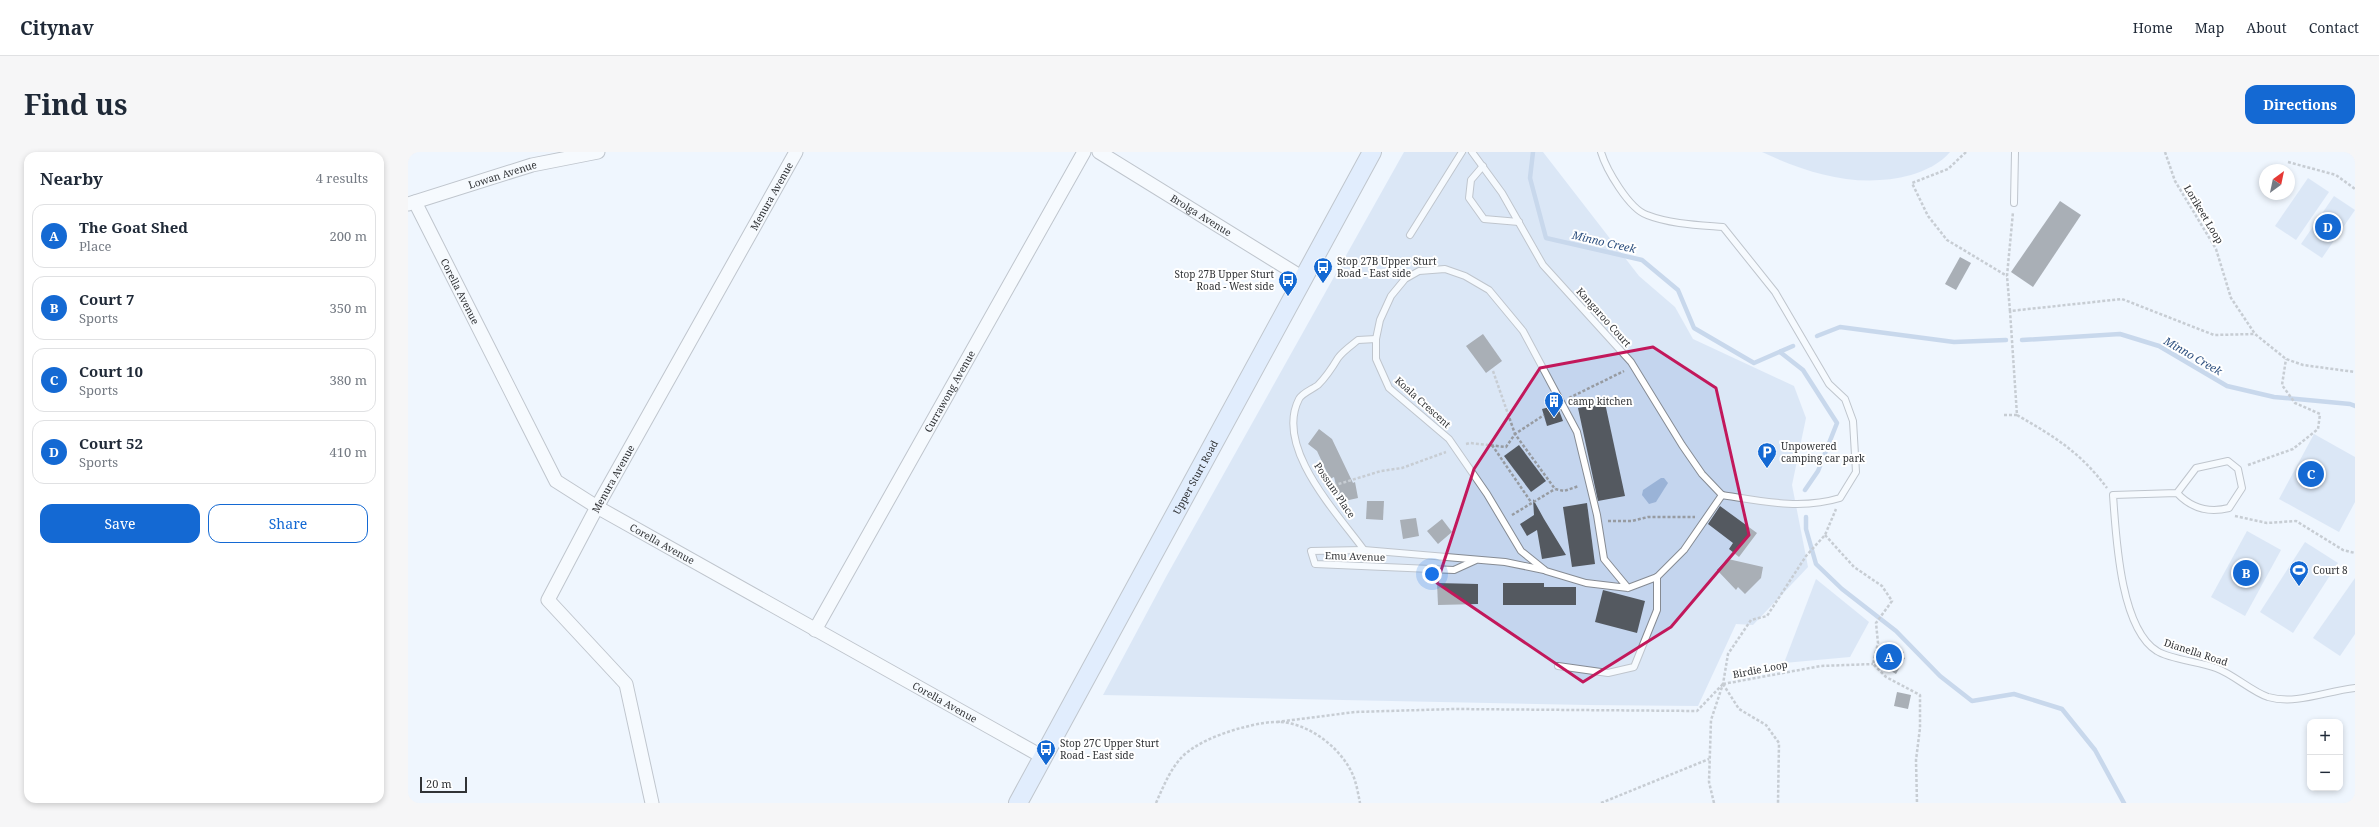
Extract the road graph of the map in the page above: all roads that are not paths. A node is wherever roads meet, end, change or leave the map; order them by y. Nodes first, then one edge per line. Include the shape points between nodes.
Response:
1 (598, 152) edge
2 (796, 152) edge
3 (1084, 152) edge
4 (1099, 152) edge
5 (1372, 152) edge
6 (1462, 152) edge
7 (1472, 152) edge
8 (1601, 152) edge
9 (2015, 152) edge
10 (1483, 166) junction
11 (411, 203) edge
12 (2014, 203) road end
13 (1519, 222) junction
14 (1410, 234) dead end
15 (1303, 278) junction
16 (1376, 339) junction
17 (2177, 493) junction
18 (1722, 495) junction
19 (597, 507) junction
20 (1364, 550) junction
21 (1476, 560) junction
22 (1546, 571) junction
23 (1657, 577) junction
24 (1628, 588) junction
25 (815, 630) junction
26 (1558, 666) dead end
27 (2355, 688) edge
28 (1043, 757) junction
29 (652, 803) edge
30 (1018, 803) edge

1 - 11 street, Lowan Avenue via 532,165
2 - 19 street, Menura Avenue
3 - 25 street, Currawong Avenue
4 - 15 street, Brolga Avenue
5 - 15 main road, Upper Sturt Road
6 - 14 lane
7 - 10 lane, Kangaroo Court
8 - 18 lane via 1604,164 1627,197 1646,215 1689,224 1723,226 1775,292 1829,384 1845,399 1853,421 1856,472 1840,498 1823,504 1781,504
9 - 12 lane
10 - 13 lane, Kangaroo Court
10 - 13 lane via 1471,180 1469,198 1484,219
11 - 19 street, Corella Avenue via 556,481
13 - 18 lane, Kangaroo Court via 1543,265 1634,366 1682,445 1702,474
15 - 28 main road, Upper Sturt Road
16 - 20 lane, Possum Place via 1358,340 1339,357 1331,373 1299,398 1292,420 1296,449 1321,491
16 - 22 lane, Koala Crescent via 1376,358 1389,388 1432,422 1456,448 1521,551
16 - 24 lane, Koala Crescent via 1380,320 1391,296 1405,278 1419,271 1445,269 1465,276 1489,290 1523,331 1577,432 1598,521 1604,559
17 - 17 lane via 2196,468 2228,461 2238,469 2242,488 2229,508 2214,512 2187,503
17 - 27 lane, Dianella Road via 2112,495 2116,544 2128,604 2137,629 2157,651 2225,671 2268,697 2301,699
18 - 23 lane via 1684,550
19 - 25 street, Corella Avenue
19 - 29 street, Menura Avenue via 548,600 626,684
20 - 21 lane, Emu Avenue
20 - 21 lane, Emu Avenue via 1310,551 1315,564 1358,567 1454,570
21 - 22 lane, Emu Avenue via 1505,562
22 - 24 lane, Koala Crescent via 1586,583
23 - 24 lane
23 - 26 lane via 1657,610 1634,667 1608,673
25 - 28 street, Corella Avenue
28 - 30 main road, Upper Sturt Road

